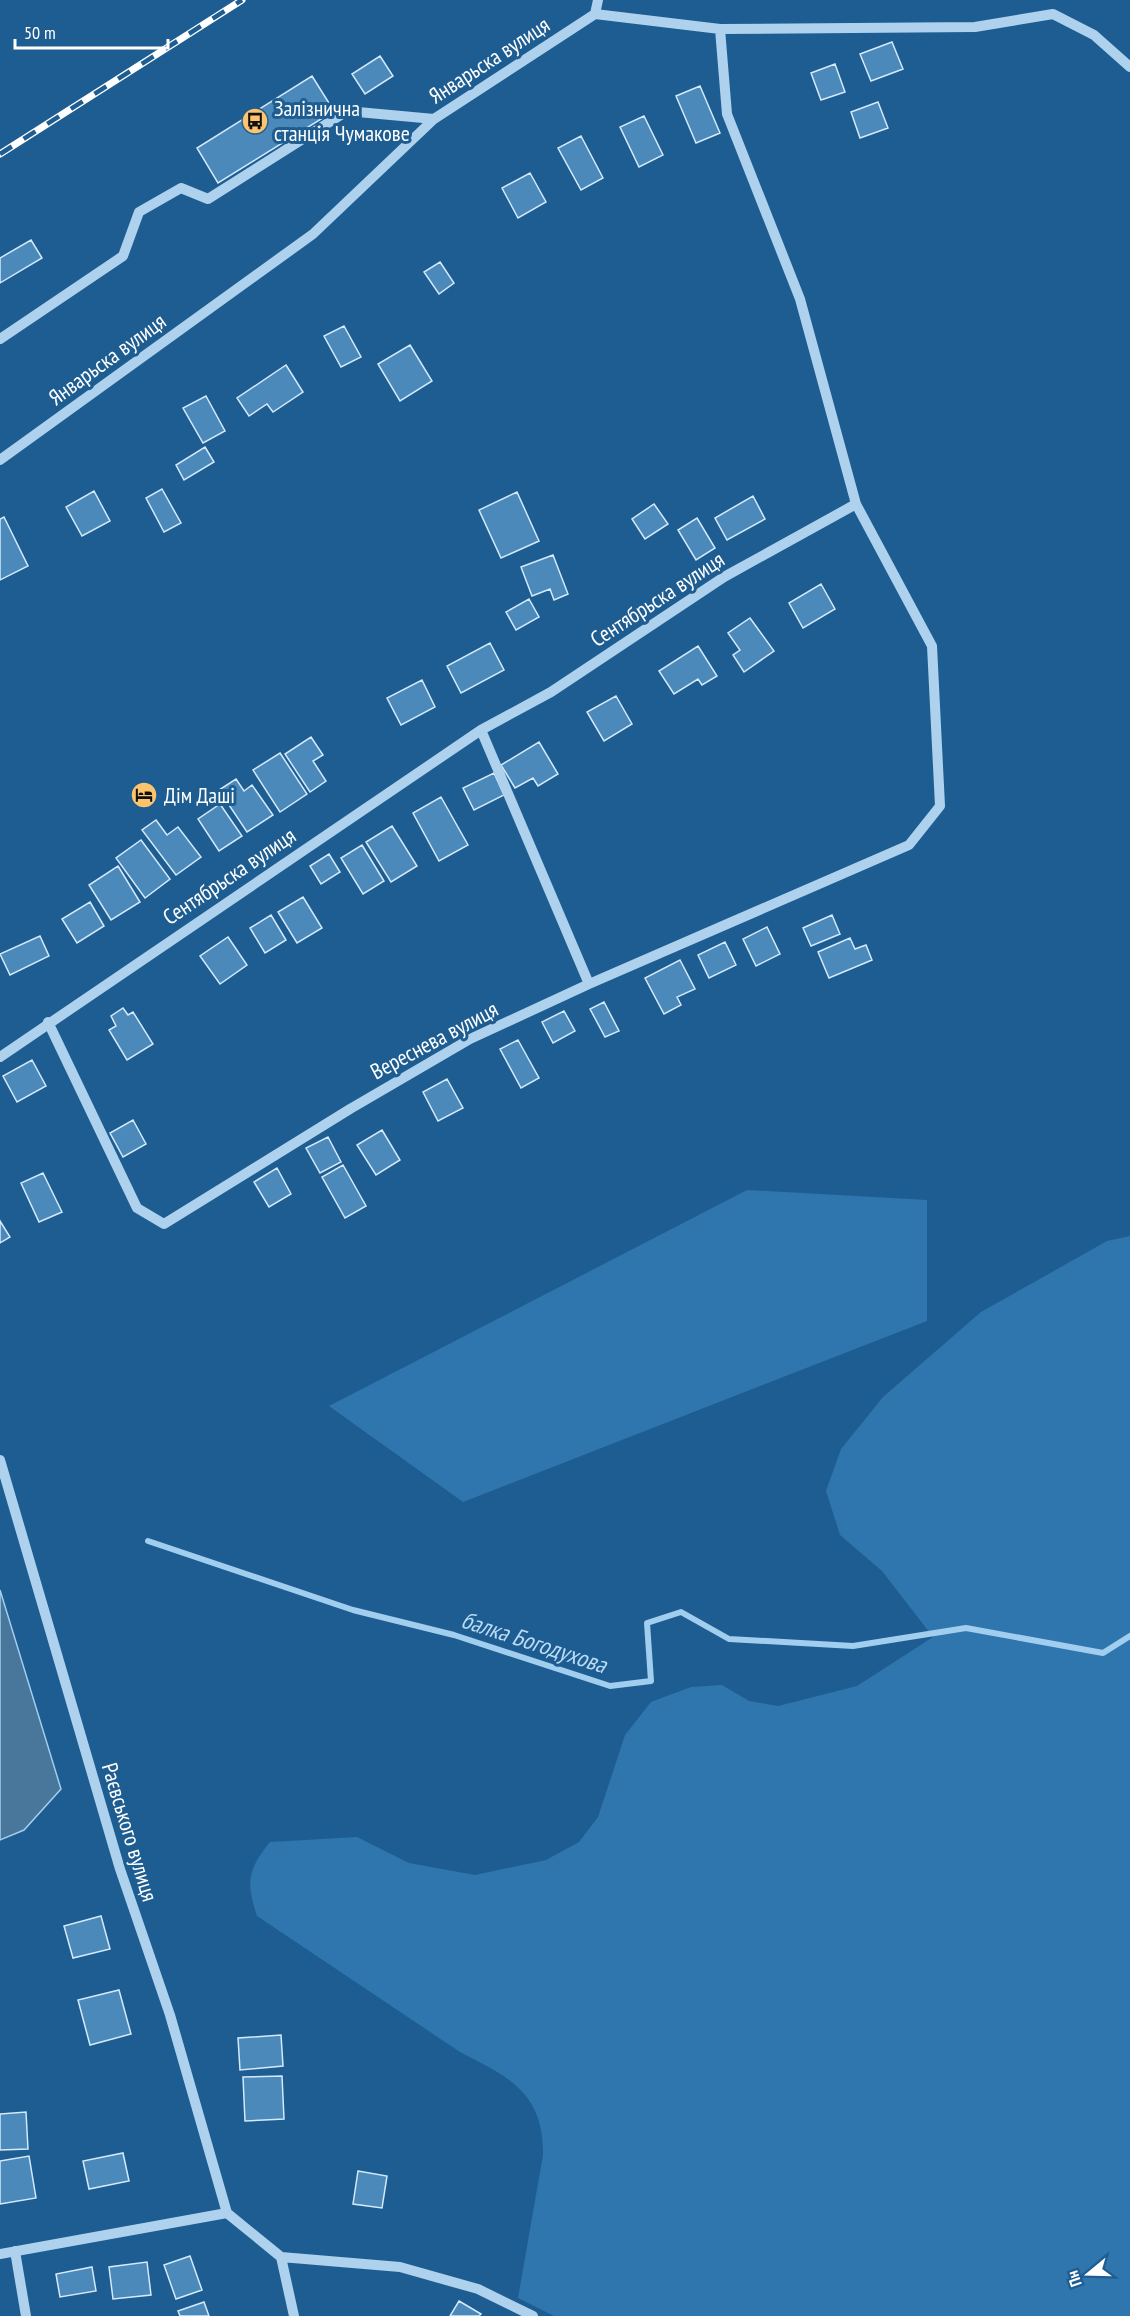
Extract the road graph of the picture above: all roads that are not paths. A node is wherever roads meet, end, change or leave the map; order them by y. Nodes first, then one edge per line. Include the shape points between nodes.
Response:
1 (598, 0) edge
2 (595, 14) junction
3 (720, 29) junction
4 (1130, 67) edge
5 (434, 119) junction
6 (0, 339) edge
7 (0, 460) edge
8 (856, 504) junction
9 (481, 730) junction
10 (590, 984) junction
11 (48, 1022) junction
12 (0, 1057) edge
13 (0, 1460) edge
14 (227, 2213) junction
15 (15, 2251) junction
16 (0, 2254) edge
17 (281, 2257) junction
18 (26, 2316) edge
19 (294, 2316) edge
20 (533, 2316) edge

1 - 2 street
2 - 3 street
2 - 5 street, Январьска вулиця
3 - 4 street via 975,27 1053,14 1094,35
3 - 8 street via 727,114 800,299
5 - 6 street via 348,111 208,199 181,188 139,212 123,256
5 - 7 street, Январьска вулиця via 313,234
8 - 9 street, Сентябрьска вулиця via 724,577 551,692
8 - 10 street, Вереснева вулиця via 932,646 940,806 909,845
9 - 10 street
9 - 11 street, Сентябрьска вулиця
10 - 11 street, Вереснева вулиця via 470,1039 165,1224 137,1208
11 - 12 street, Сентябрьска вулиця
13 - 14 street, Раєвського вулиця via 120,1869 170,2015
14 - 15 street
14 - 17 street
15 - 16 street
15 - 18 street
17 - 19 street
17 - 20 street via 400,2267 478,2289

